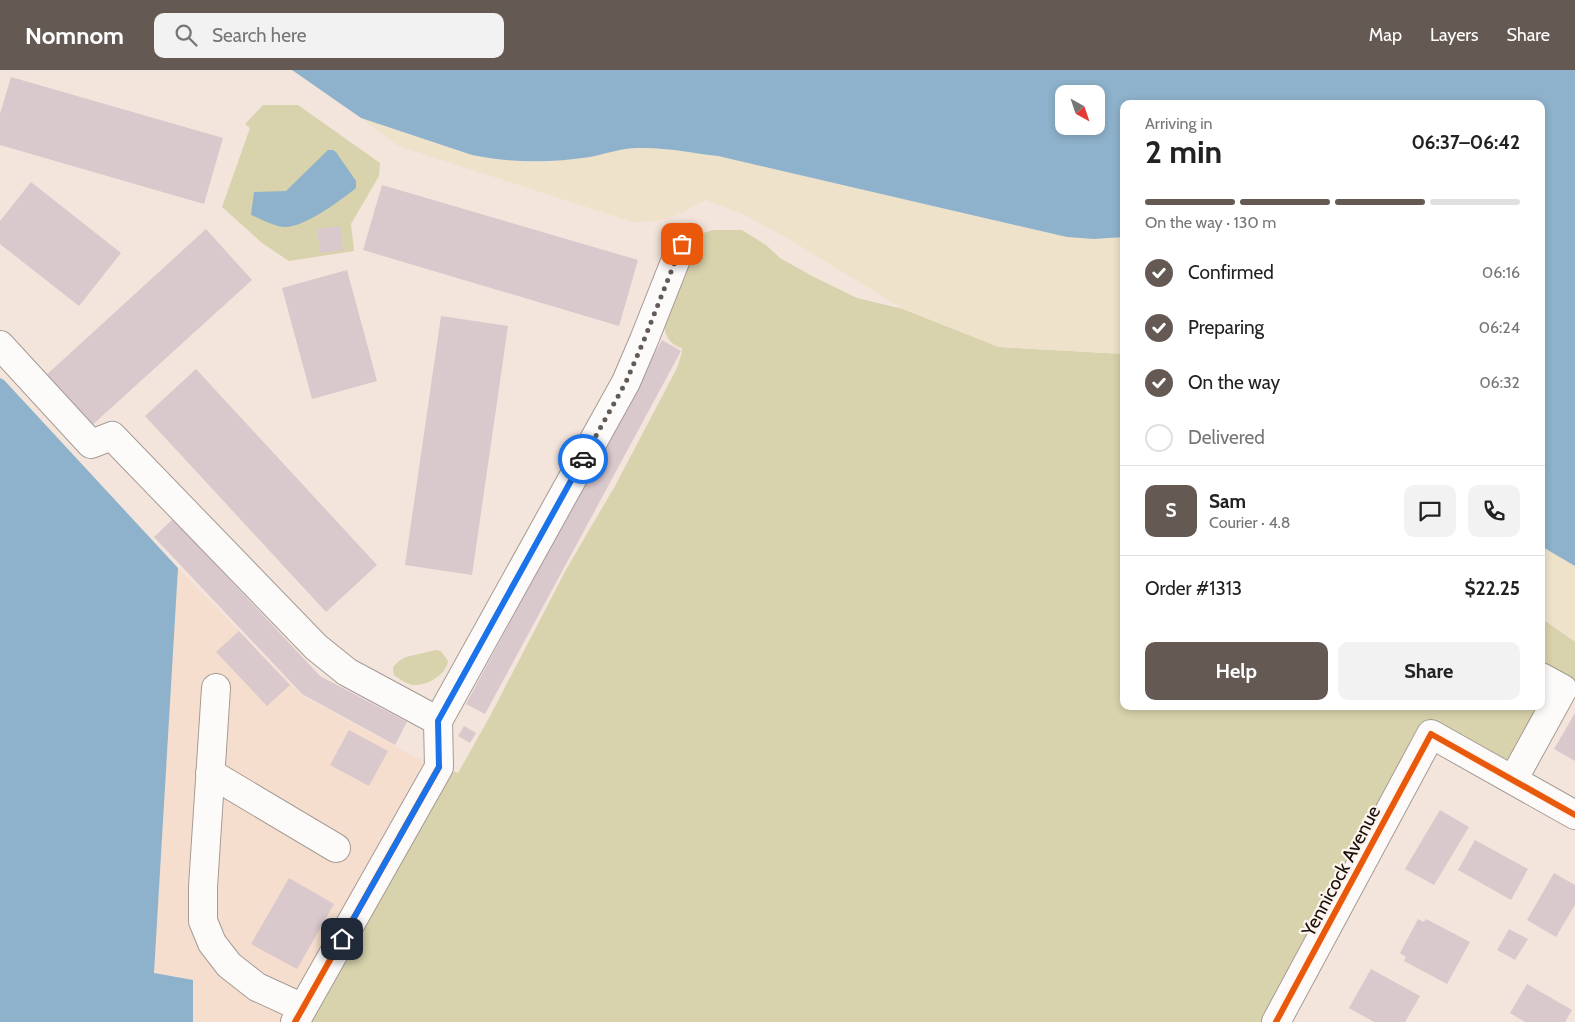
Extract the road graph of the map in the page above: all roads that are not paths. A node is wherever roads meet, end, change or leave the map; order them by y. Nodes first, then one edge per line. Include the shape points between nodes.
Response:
1 (682, 244) dead end
2 (0, 345) edge
3 (1545, 679) edge
4 (216, 688) dead end
5 (438, 721) junction
6 (210, 773) junction
7 (1513, 780) junction
8 (1575, 815) edge
9 (336, 848) dead end
10 (299, 1015) edge
11 (1276, 1022) edge

1 - 5 street via 626,382
2 - 5 street via 91,444 112,436 316,647 347,672
3 - 7 street via 1563,689
4 - 6 street
5 - 10 street via 439,767
6 - 9 street
6 - 10 street via 203,920 212,943 229,966
7 - 8 street
7 - 11 street, Yennicock Avenue via 1431,734

